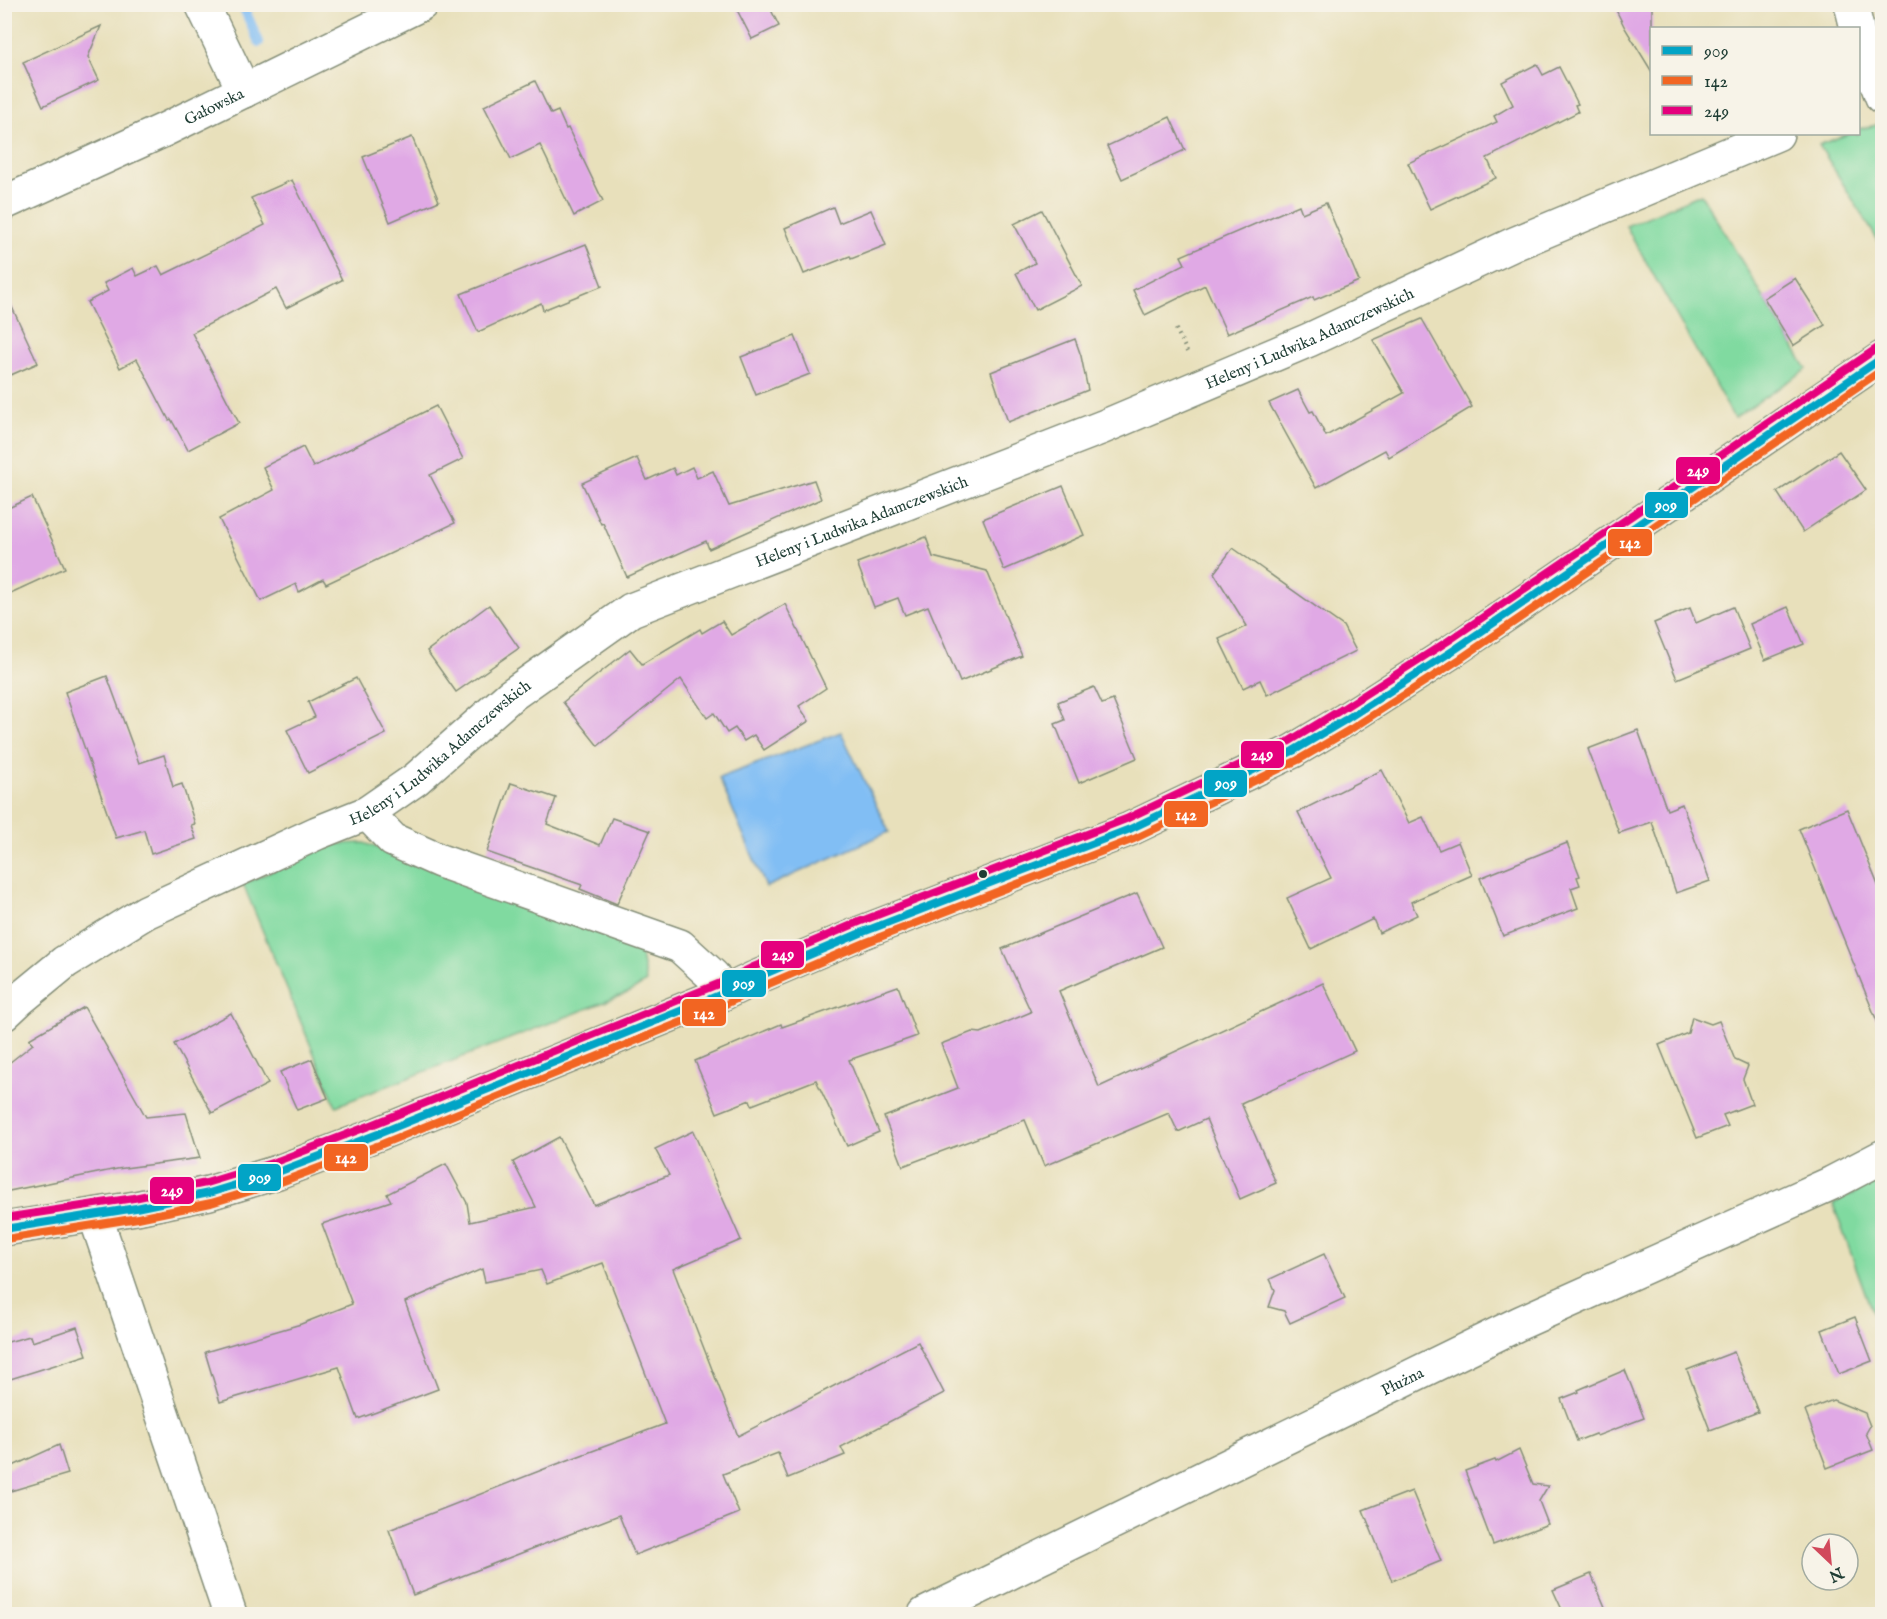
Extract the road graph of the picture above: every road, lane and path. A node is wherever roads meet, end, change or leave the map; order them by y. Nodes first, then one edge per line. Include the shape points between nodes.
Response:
1 (202, 4) edge
2 (421, 4) edge
3 (1851, 4) edge
4 (1857, 27) edge
5 (1860, 40) edge
6 (244, 90) junction
7 (1882, 98) edge
8 (1860, 104) edge
9 (1776, 135) edge
10 (4, 203) edge
11 (1882, 358) edge
12 (367, 813) junction
13 (722, 994) junction
14 (10, 996) edge
15 (1882, 1157) edge
16 (95, 1215) junction
17 (4, 1229) edge
18 (230, 1614) edge
19 (925, 1614) edge

1 - 6 street
2 - 6 street, Gałowska
3 - 4 street
5 - 7 street
6 - 10 street, Gałowska
7 - 8 street
9 - 12 street, Heleny i Ludwika Adamczewskich via 1514,244 1309,340 1103,427 631,610 510,696 416,779
11 - 13 street via 1454,650 1293,751 1130,829 863,932
12 - 13 street via 393,840 440,861 680,946 713,976
12 - 14 street, Heleny i Ludwika Adamczewskich via 146,912
13 - 16 street via 278,1172 209,1193
15 - 19 street, Płużna via 1520,1323
16 - 17 street
16 - 18 street

